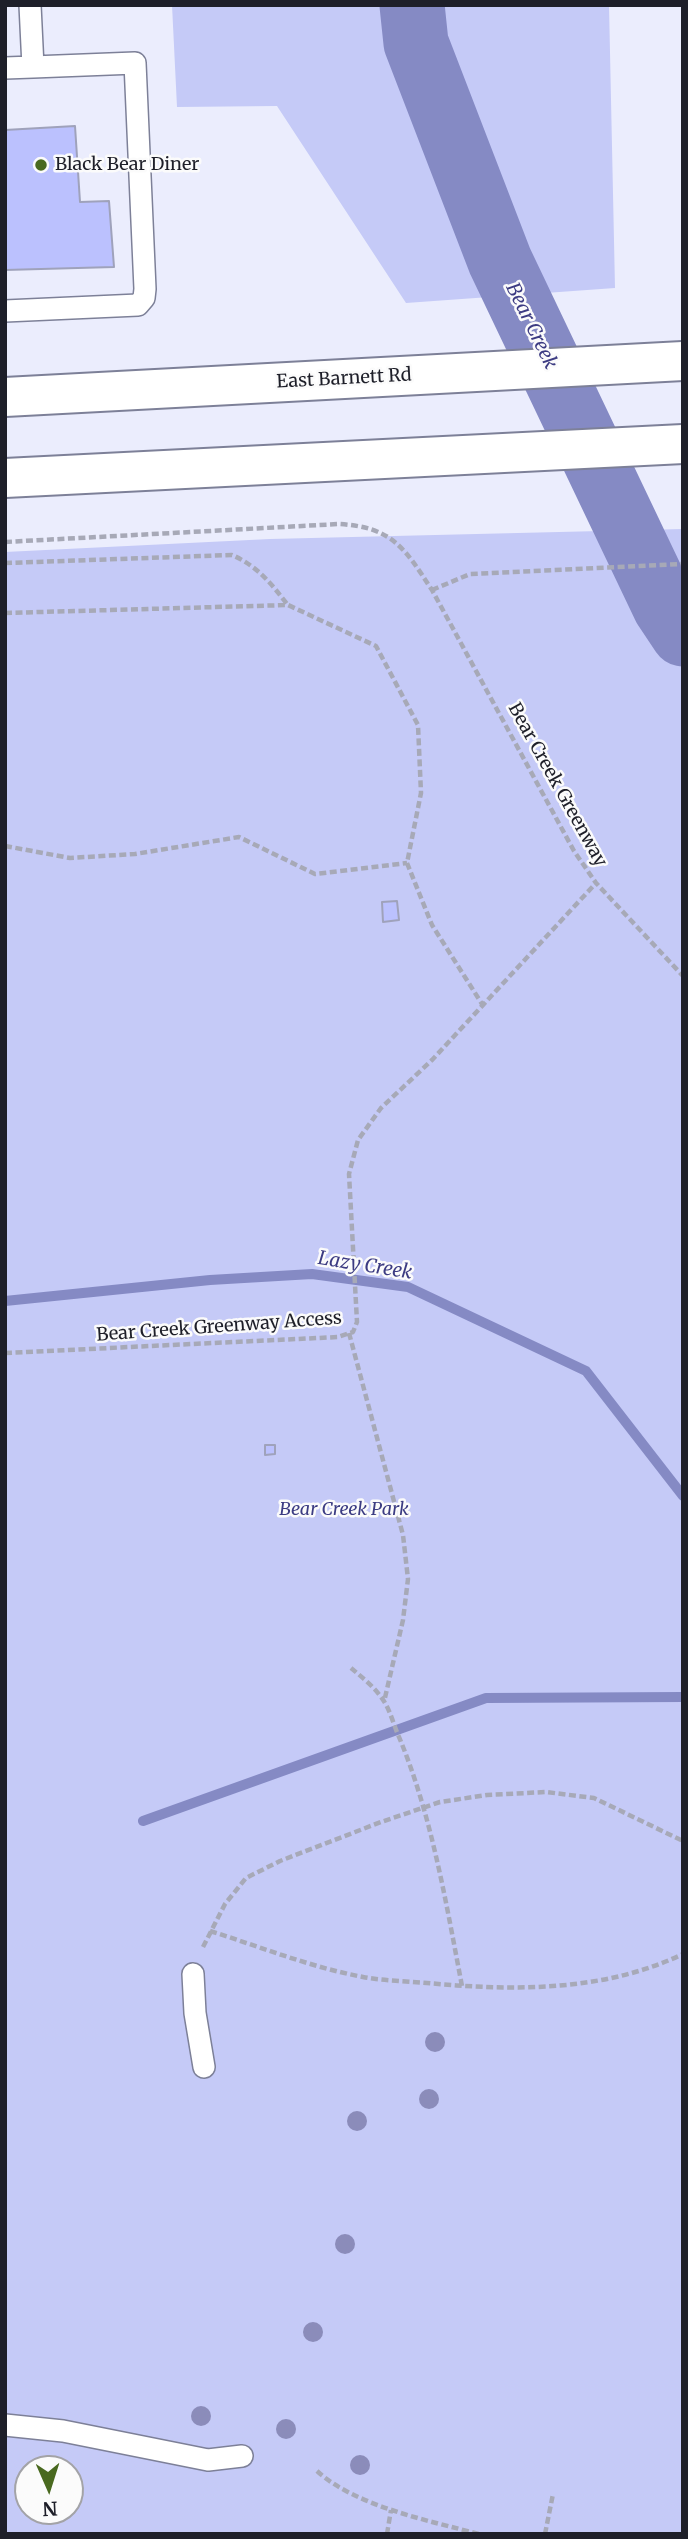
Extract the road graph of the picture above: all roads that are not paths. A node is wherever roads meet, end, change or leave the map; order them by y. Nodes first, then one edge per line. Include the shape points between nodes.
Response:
1 (30, 5) edge
2 (33, 67) junction
3 (5, 68) edge
4 (5, 311) edge
5 (679, 361) edge
6 (5, 397) edge
7 (683, 444) edge
8 (5, 478) edge
9 (193, 1975) road end
10 (204, 2067) dead end
11 (5, 2425) edge
12 (242, 2456) dead end

1 - 2 lane
2 - 3 lane
2 - 4 lane via 135,63 144,298 138,305
5 - 6 main road, East Barnett Rd
7 - 8 main road
9 - 10 lane
11 - 12 lane via 62,2431 208,2460

